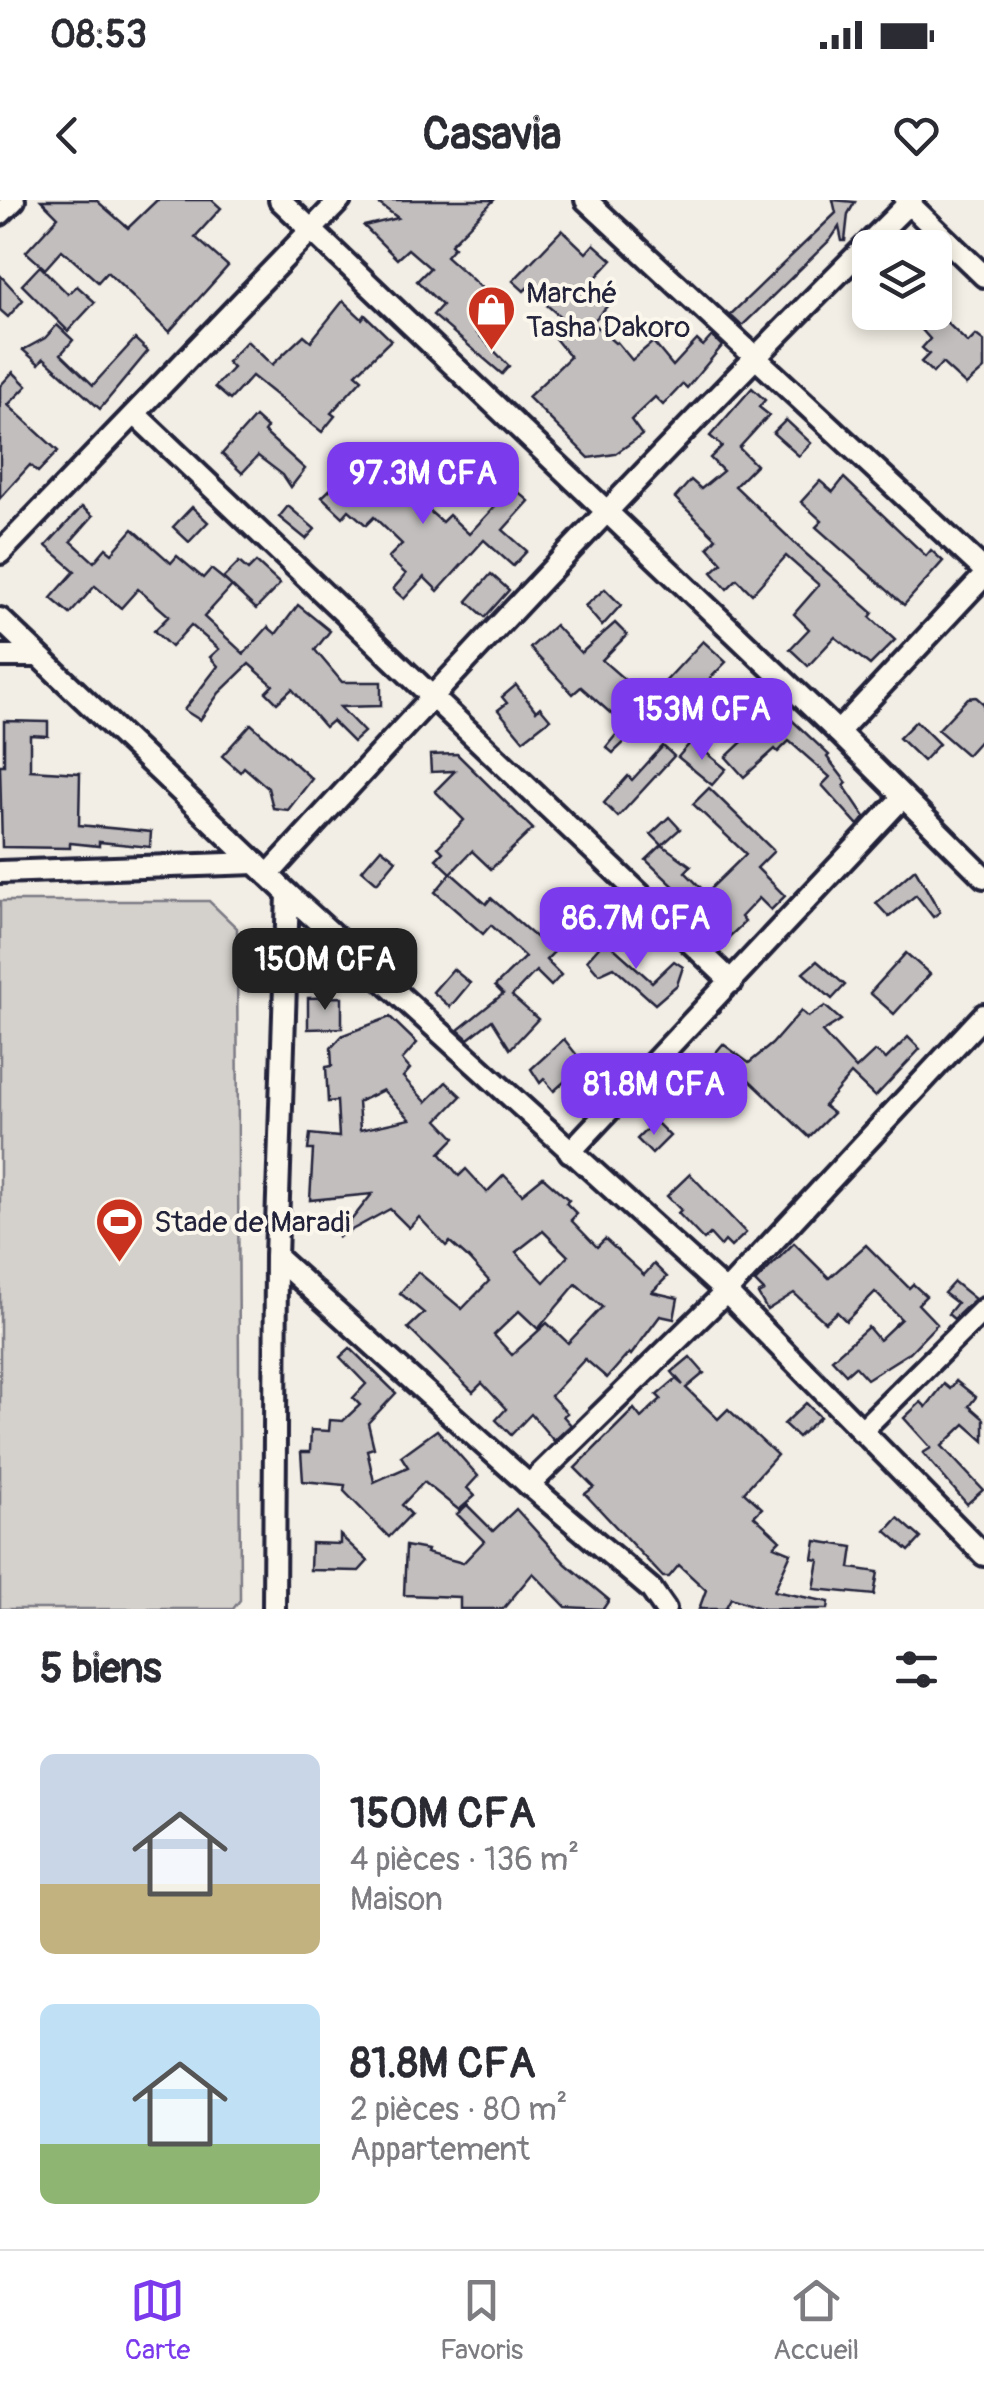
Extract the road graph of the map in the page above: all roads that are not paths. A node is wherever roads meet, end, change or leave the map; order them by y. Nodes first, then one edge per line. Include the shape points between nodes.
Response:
1 (14, 200) edge
2 (280, 200) edge
3 (340, 200) edge
4 (586, 200) edge
5 (908, 201) edge
6 (0, 214) edge
7 (312, 229) junction
8 (984, 276) edge
9 (754, 358) junction
10 (136, 414) junction
11 (608, 511) junction
12 (0, 553) edge
13 (984, 573) edge
14 (0, 618) edge
15 (0, 656) edge
16 (38, 656) junction
17 (433, 695) junction
18 (838, 732) junction
19 (902, 798) junction
20 (262, 869) junction
21 (0, 872) edge
22 (984, 877) edge
23 (288, 894) junction
24 (732, 982) junction
25 (984, 1014) edge
26 (570, 1152) junction
27 (276, 1257) junction
28 (726, 1292) junction
29 (984, 1309) edge
30 (861, 1431) junction
31 (529, 1485) junction
32 (984, 1555) edge
33 (274, 1609) edge
34 (665, 1609) edge

1 - 6 street
2 - 7 street
3 - 7 street
4 - 9 street
5 - 8 street
5 - 9 street
7 - 10 street
7 - 11 street
9 - 11 street
9 - 13 street
10 - 12 street
10 - 17 street
11 - 17 street
11 - 18 street
13 - 18 street
14 - 16 street
15 - 16 street
16 - 20 street
17 - 20 street
17 - 24 street
18 - 19 street
19 - 22 street
19 - 24 street
20 - 21 street
20 - 23 street
23 - 26 street
23 - 27 street
24 - 26 street
25 - 28 street
26 - 28 street
27 - 31 street
27 - 33 street
28 - 30 street
28 - 31 street
29 - 30 street
30 - 32 street
31 - 34 street

